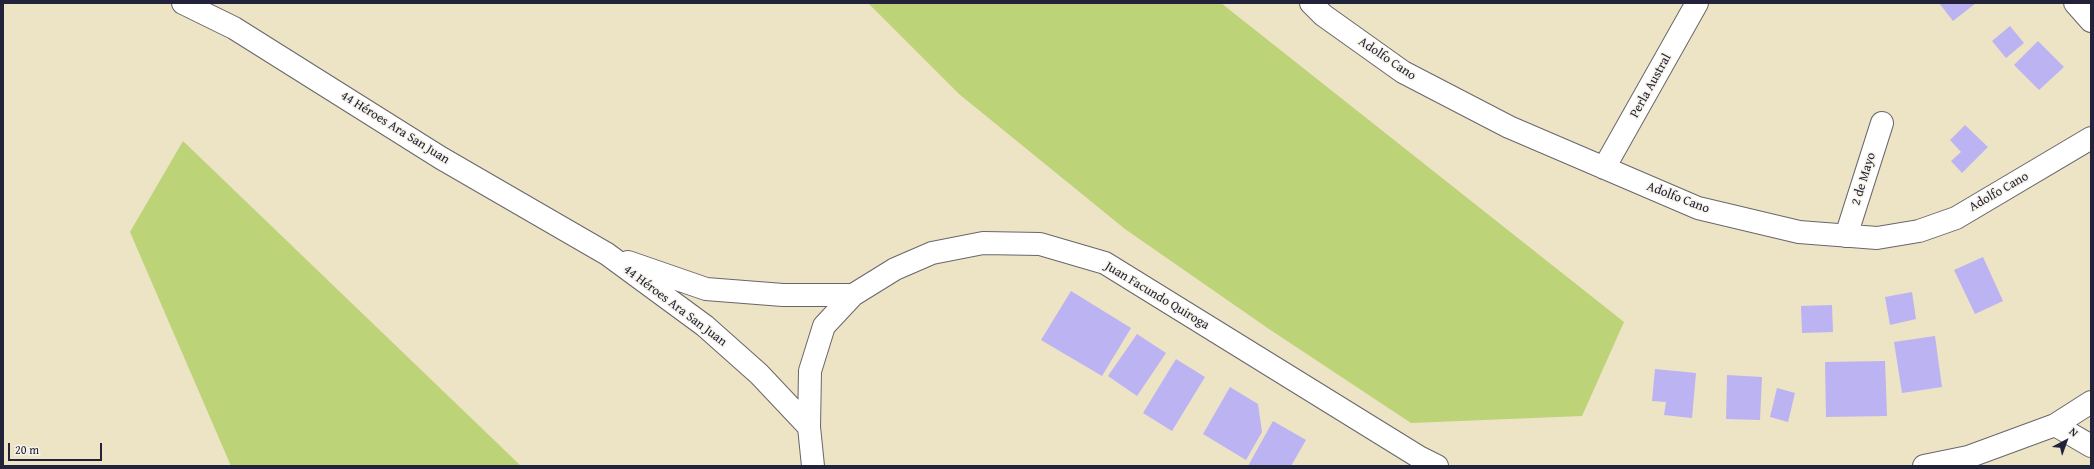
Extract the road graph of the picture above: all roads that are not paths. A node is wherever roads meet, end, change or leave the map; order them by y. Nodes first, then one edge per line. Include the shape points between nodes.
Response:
1 (183, 3) edge
2 (1311, 3) edge
3 (1697, 3) edge
4 (2075, 3) edge
5 (2091, 21) edge
6 (1882, 122) dead end
7 (2091, 138) edge
8 (1604, 168) junction
9 (1846, 236) junction
10 (606, 254) junction
11 (853, 295) junction
12 (2091, 402) edge
13 (2055, 425) junction
14 (809, 427) junction
15 (2091, 446) edge
16 (813, 466) edge
17 (1437, 466) edge
18 (1924, 466) edge

1 - 10 street, 44 Héroes Ara San Juan via 234,28 441,158
2 - 8 street, Adolfo Cano via 1323,15 1403,72 1509,127
3 - 8 street, Perla Austral
4 - 5 street
6 - 9 street, 2 de Mayo
7 - 9 street, Adolfo Cano via 1956,218 1919,231 1877,238
8 - 9 street, Adolfo Cano via 1698,208 1799,232
10 - 11 street, 44 Héroes Ara San Juan via 706,289 783,295
10 - 14 street, 44 Héroes Ara San Juan via 705,326 759,374
11 - 14 street, Juan Facundo Quiroga via 824,326 810,371
11 - 17 street, Juan Facundo Quiroga via 895,269 932,253 983,243 1040,244 1105,263
12 - 13 street
13 - 15 street
13 - 18 street via 1968,457
14 - 16 street, Juan Facundo Quiroga

